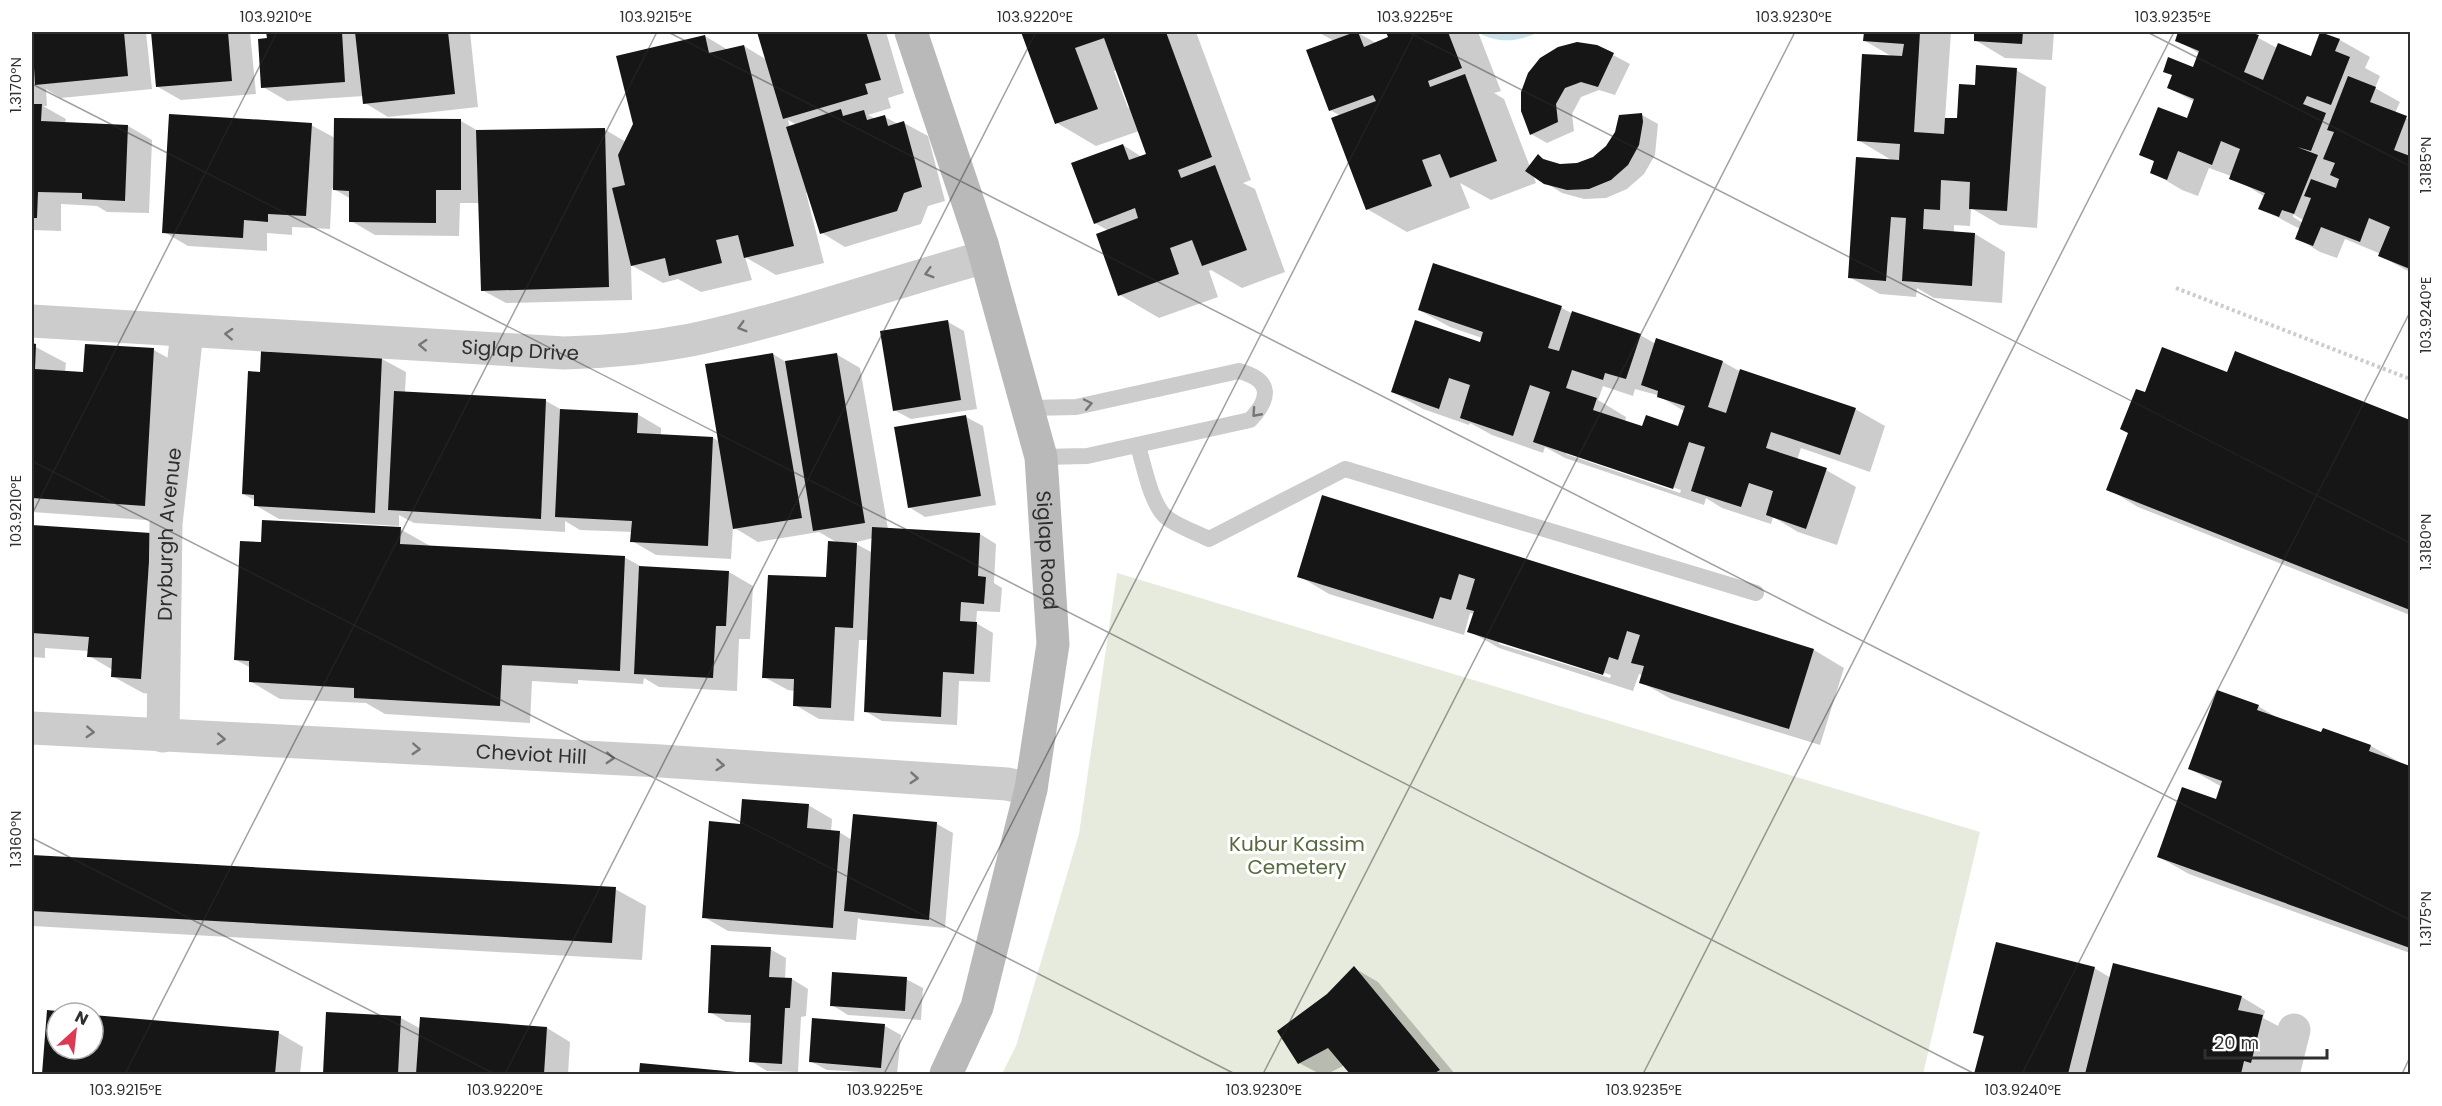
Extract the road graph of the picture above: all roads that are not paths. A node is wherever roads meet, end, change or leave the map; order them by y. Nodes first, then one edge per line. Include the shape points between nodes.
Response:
1 (911, 32) edge
2 (982, 244) junction
3 (32, 321) edge
4 (187, 332) junction
5 (1029, 408) junction
6 (1138, 446) junction
7 (1041, 457) junction
8 (1756, 593) dead end
9 (32, 728) edge
10 (162, 736) junction
11 (1031, 789) junction
12 (2294, 1030) dead end
13 (946, 1074) edge
14 (2283, 1074) edge

1 - 2 main road, Siglap Road
2 -> 4 street, Siglap Drive via 985,256 734,329 625,350 564,353
2 - 5 main road, Siglap Road
3 - 4 street, Siglap Drive
4 - 10 street, Dryburgh Avenue via 166,524
5 -> 6 lane via 1076,407 1239,371 1253,375 1263,385 1266,395 1261,409 1250,420
5 - 7 main road, Siglap Road
6 - 7 lane via 1087,456
6 - 8 lane via 1161,512 1209,539 1345,469
7 - 11 main road, Siglap Road via 1053,644
9 -> 10 street, Cheviot Hill
10 -> 11 street, Cheviot Hill via 661,761 1007,784
11 - 13 main road, Siglap Road via 977,1007
12 - 14 street

